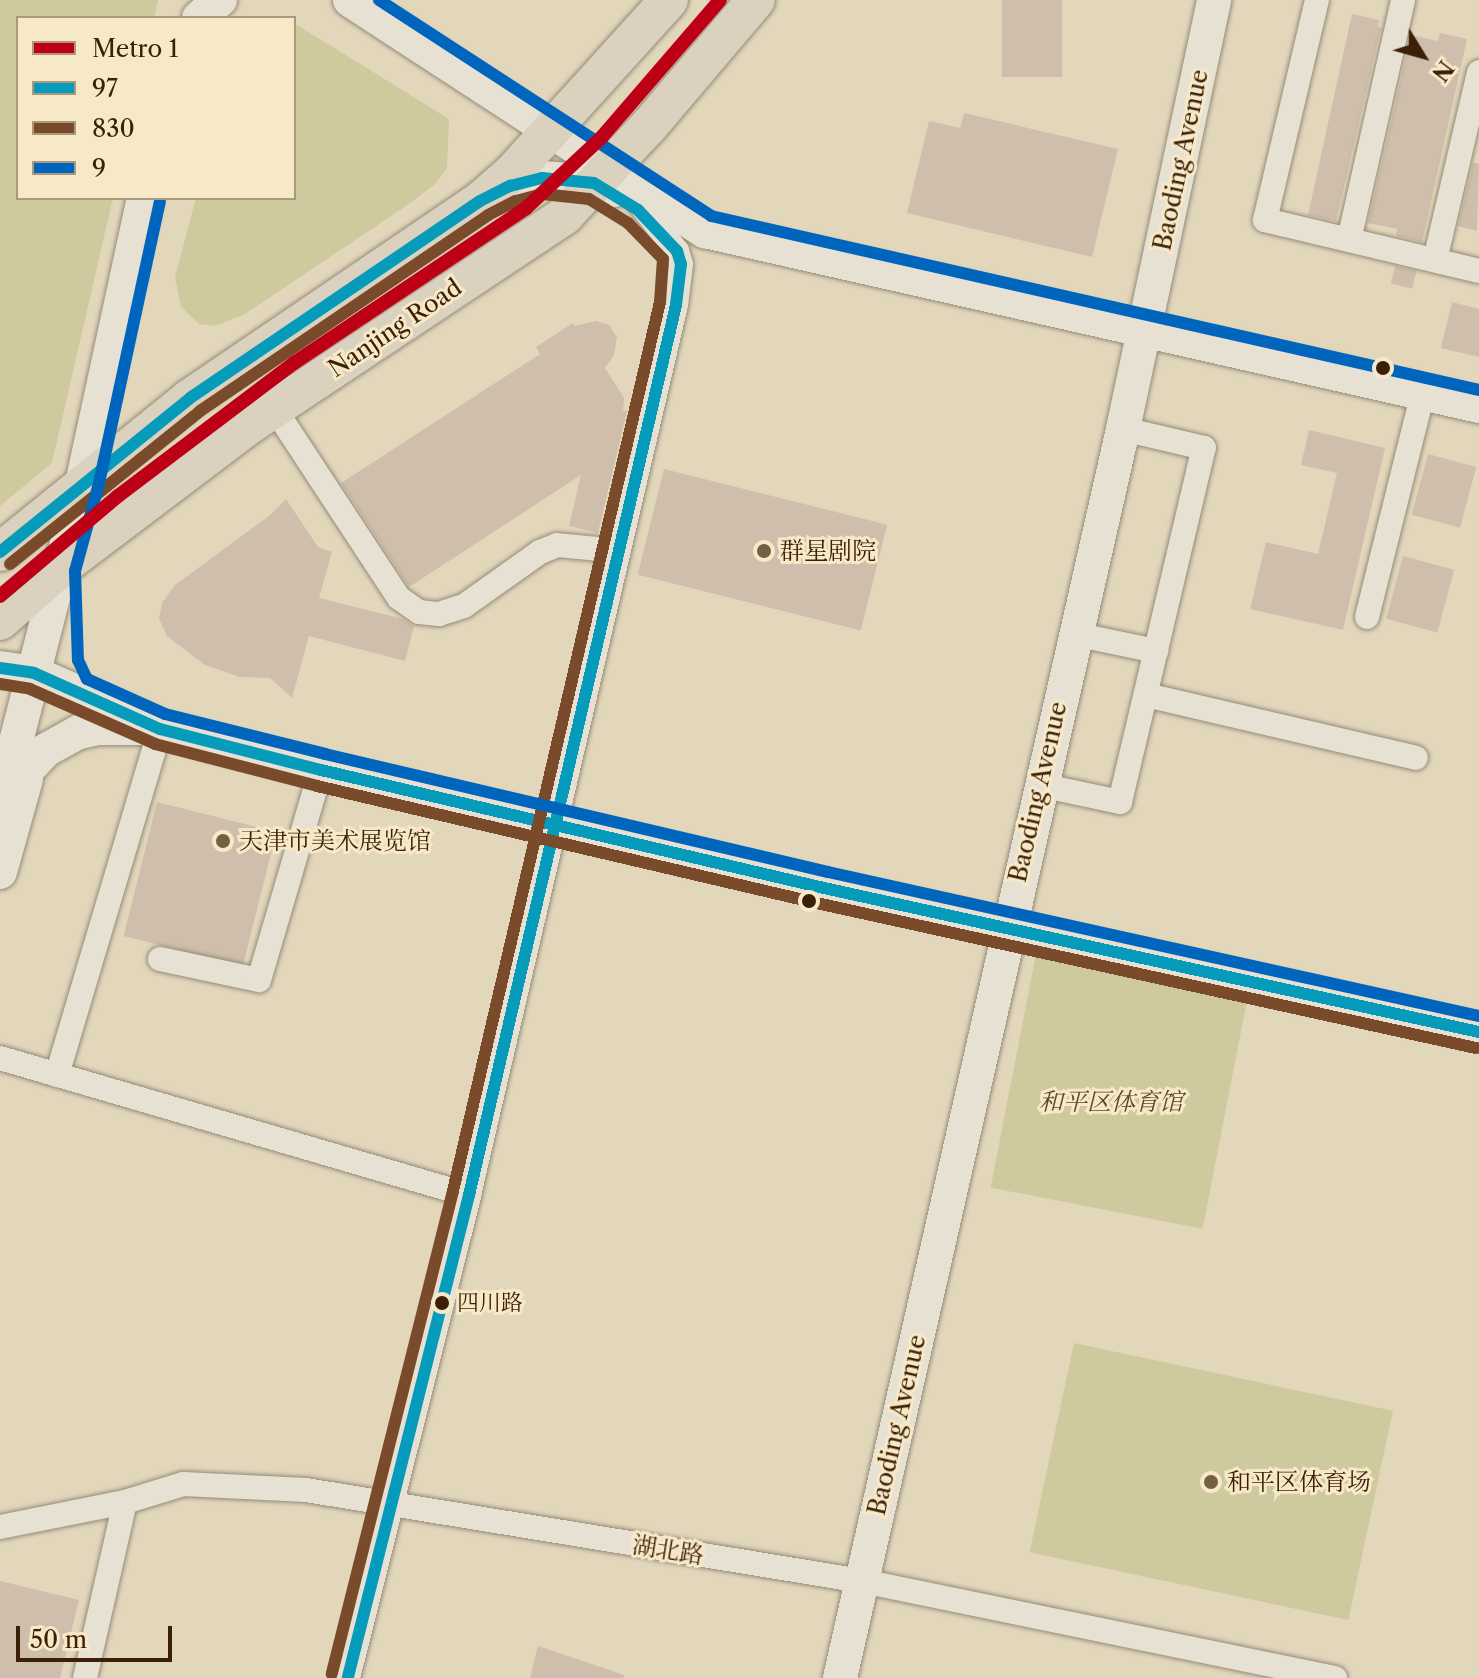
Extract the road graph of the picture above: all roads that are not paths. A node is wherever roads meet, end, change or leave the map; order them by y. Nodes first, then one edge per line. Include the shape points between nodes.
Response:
1 (220, 0) edge
2 (350, 0) edge
3 (669, 0) edge
4 (756, 0) edge
5 (1214, 0) edge
6 (1317, 0) edge
7 (1403, 0) edge
8 (201, 16) edge
9 (1479, 72) edge
10 (552, 129) junction
11 (602, 176) junction
12 (144, 200) edge
13 (480, 201) junction
14 (677, 230) junction
15 (1349, 240) junction
16 (1435, 260) junction
17 (1479, 271) edge
18 (1145, 329) junction
19 (1423, 392) junction
20 (1479, 406) edge
21 (274, 408) junction
22 (1123, 429) junction
23 (82, 484) junction
24 (619, 551) junction
25 (0, 552) edge
26 (59, 569) junction
27 (1367, 617) dead end
28 (0, 621) edge
29 (1074, 634) junction
30 (1156, 651) junction
31 (0, 668) edge
32 (52, 680) junction
33 (1146, 695) junction
34 (160, 729) junction
35 (1416, 758) dead end
36 (30, 767) junction
37 (321, 770) junction
38 (1040, 785) junction
39 (0, 794) edge
40 (0, 803) edge
41 (556, 823) junction
42 (0, 872) edge
43 (1008, 930) junction
44 (160, 959) dead end
45 (1479, 1032) edge
46 (0, 1058) edge
47 (57, 1075) junction
48 (469, 1195) junction
49 (125, 1502) junction
50 (391, 1504) junction
51 (0, 1527) edge
52 (862, 1581) junction
53 (85, 1678) edge
54 (348, 1678) edge
55 (840, 1678) edge
56 (1335, 1678) edge

1 - 8 street
2 - 10 street
3 - 10 main road
4 - 11 main road, Nanjing Road
5 - 18 street, Baoding Avenue
6 - 15 street via 1265,220
7 - 15 street
9 - 16 street
10 - 11 street
10 - 13 main road
11 - 13 street via 524,181
11 - 14 street
11 - 14 street
11 - 21 main road, Nanjing Road via 565,215
12 - 23 street
13 - 23 main road via 190,398
14 - 18 street via 720,235
14 - 24 street via 681,264 676,305
15 - 16 street
16 - 17 street
18 - 19 street
18 - 22 street, Baoding Avenue
19 - 20 street
19 - 27 street
21 - 24 street via 399,598 419,612 439,614 464,606 557,545
21 - 26 main road, Nanjing Road
22 - 29 street, Baoding Avenue
22 - 30 street via 1204,448
23 - 25 main road
23 - 26 street
24 - 41 street
26 - 28 main road, Nanjing Road
26 - 32 street
26 - 32 street via 62,664
29 - 30 street
29 - 38 street, Baoding Avenue
30 - 33 street
31 - 32 street
32 - 34 street
32 - 36 street
32 - 40 street
33 - 35 street
33 - 38 street via 1120,802
34 - 36 street via 79,732 46,750
34 - 37 street
34 - 47 street
36 - 42 street
37 - 41 street
37 - 44 street via 259,980
38 - 43 street, Baoding Avenue
39 - 40 street
41 - 43 street
41 - 48 street
43 - 45 street
43 - 52 street, Baoding Avenue
46 - 47 street
47 - 48 street
48 - 50 street
49 - 50 street, 湖北路 via 183,1484 306,1490
49 - 51 street, 湖北路
49 - 53 street
50 - 52 street, 湖北路
50 - 54 street
52 - 55 street, Baoding Avenue
52 - 56 street, 湖北路

